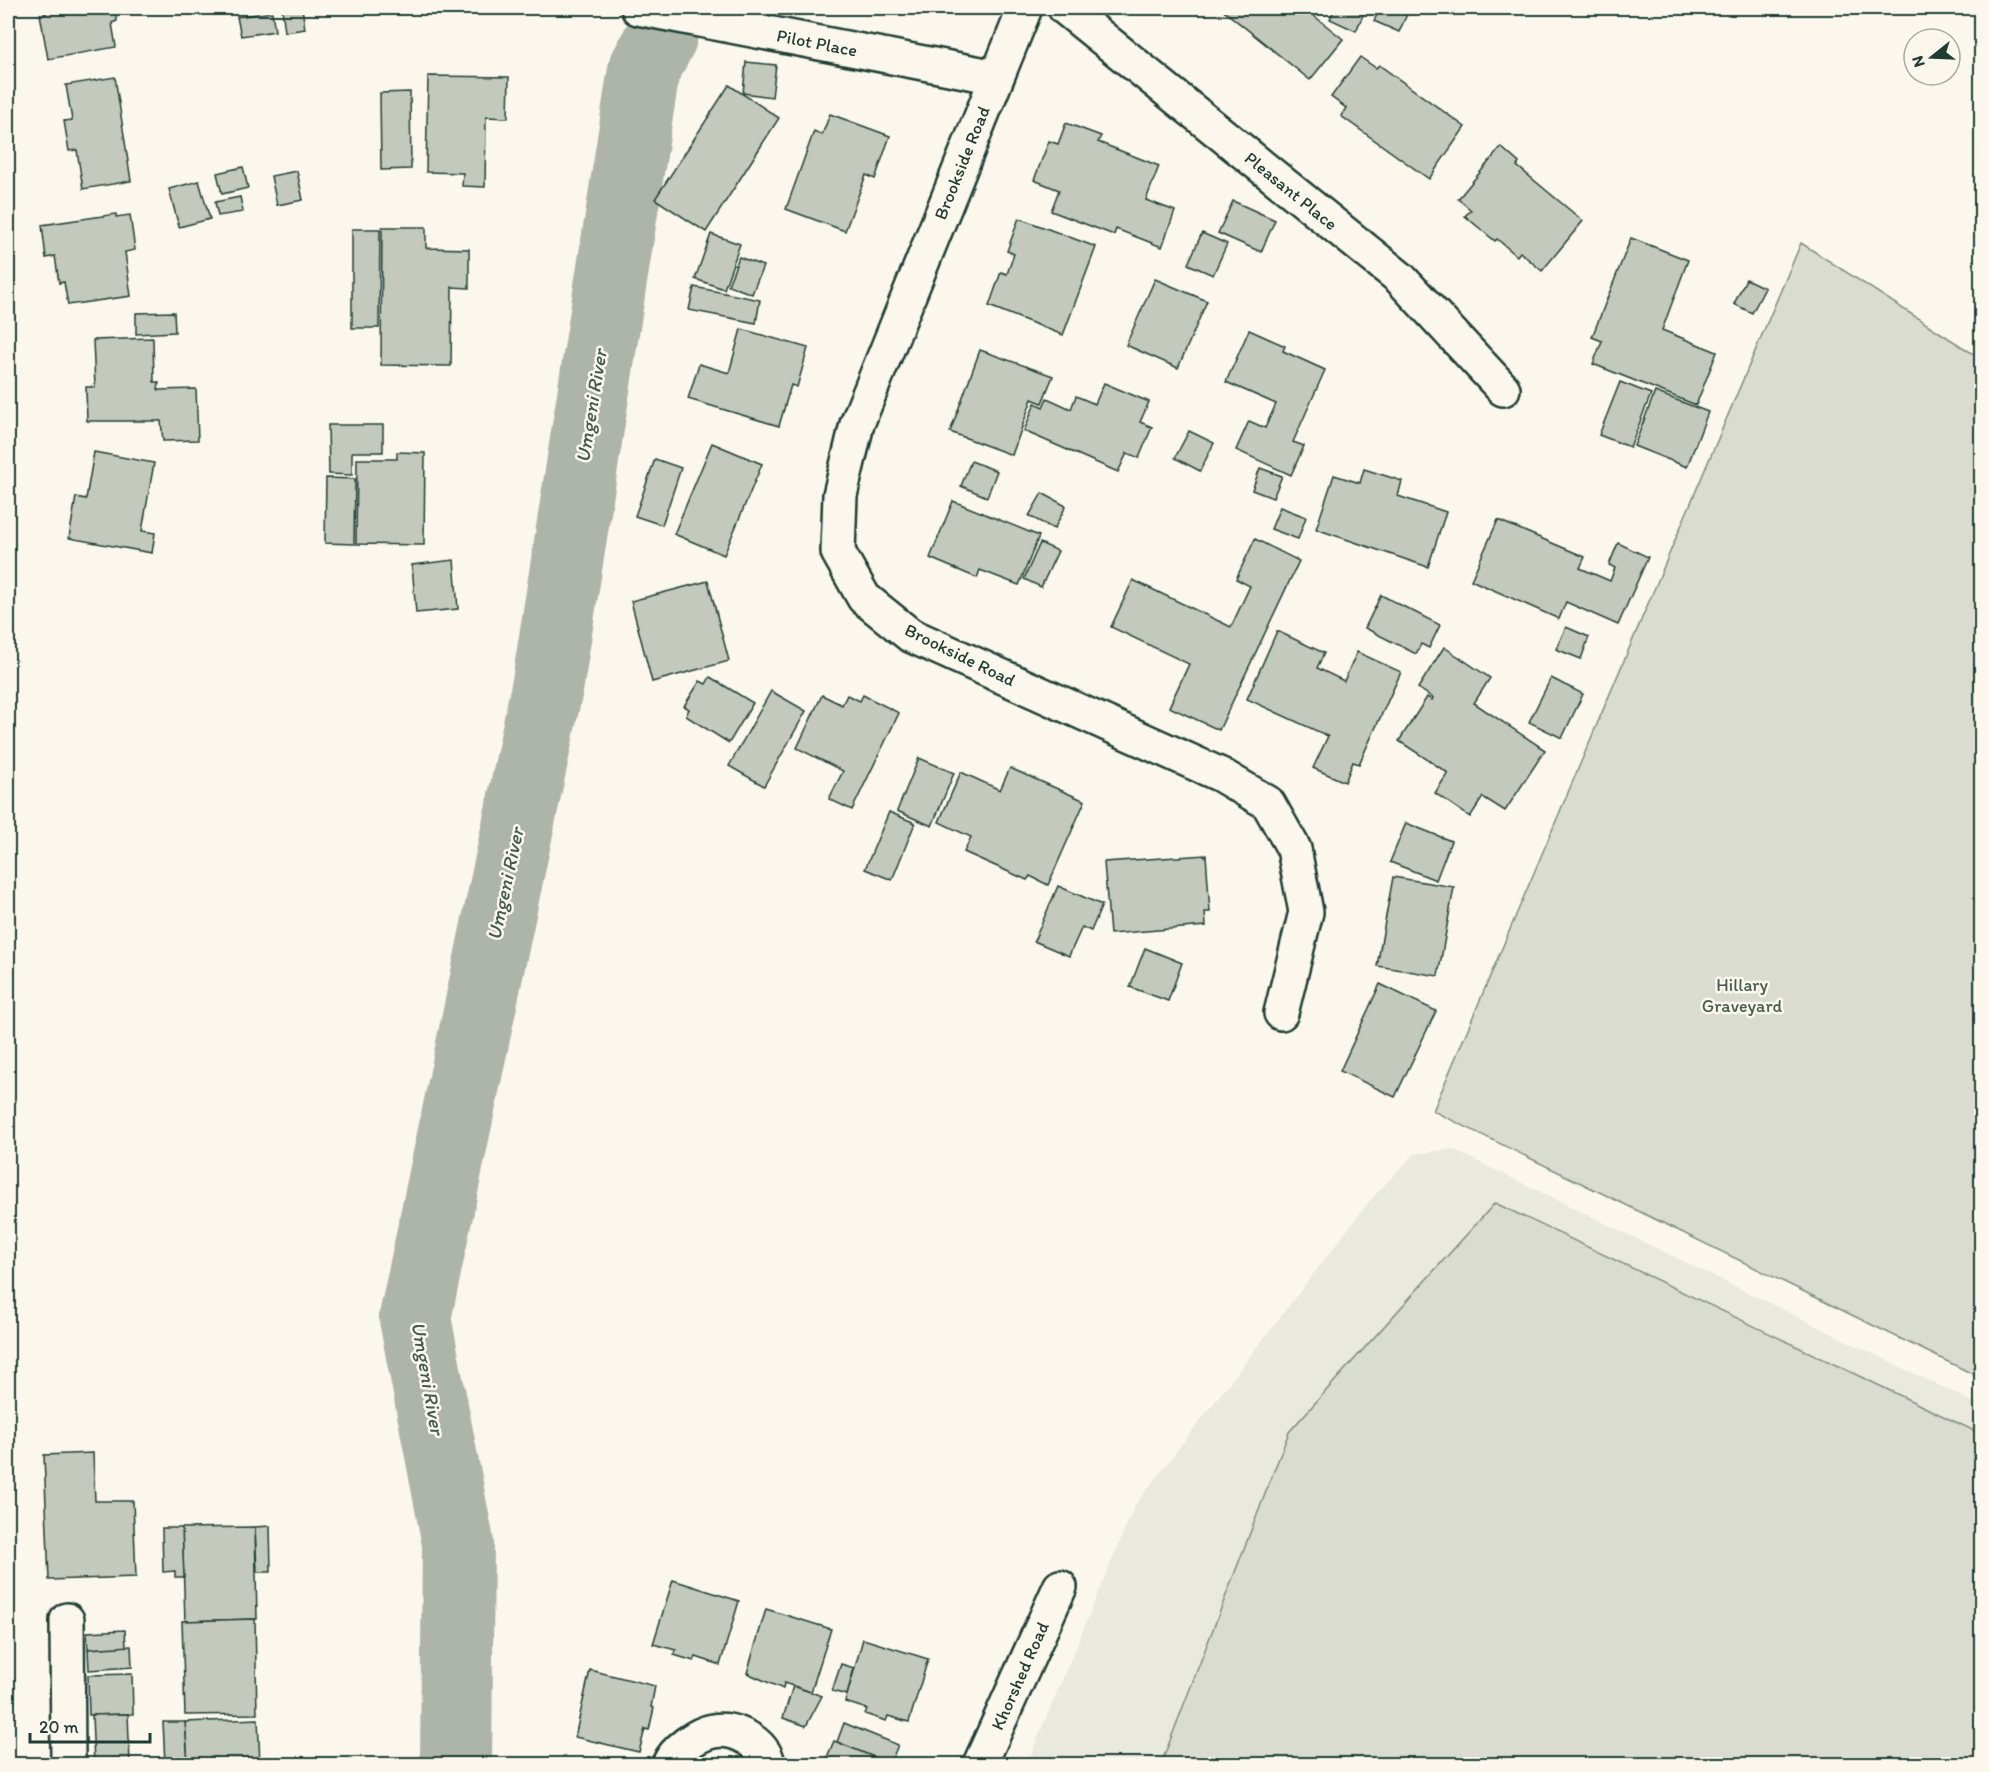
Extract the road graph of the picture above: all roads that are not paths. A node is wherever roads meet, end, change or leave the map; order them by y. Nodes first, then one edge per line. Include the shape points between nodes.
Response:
1 (640, 8) edge
2 (1025, 8) edge
3 (1065, 8) edge
4 (996, 77) junction
5 (1503, 389) dead end
6 (1281, 1013) dead end
7 (1060, 1587) dead end
8 (67, 1620) dead end
9 (68, 1764) edge
10 (669, 1764) edge
11 (768, 1764) edge
12 (980, 1764) edge

1 - 4 street, Pilot Place
2 - 4 street, Brookside Road
3 - 5 street, Pleasant Place via 1400,278
4 - 6 street, Brookside Road via 857,424 840,495 838,552 864,598 910,635 1221,775 1268,803 1294,849 1306,912
7 - 12 street, Khorshed Road
8 - 9 street
10 - 11 street via 674,1754 712,1731 728,1731 755,1741

